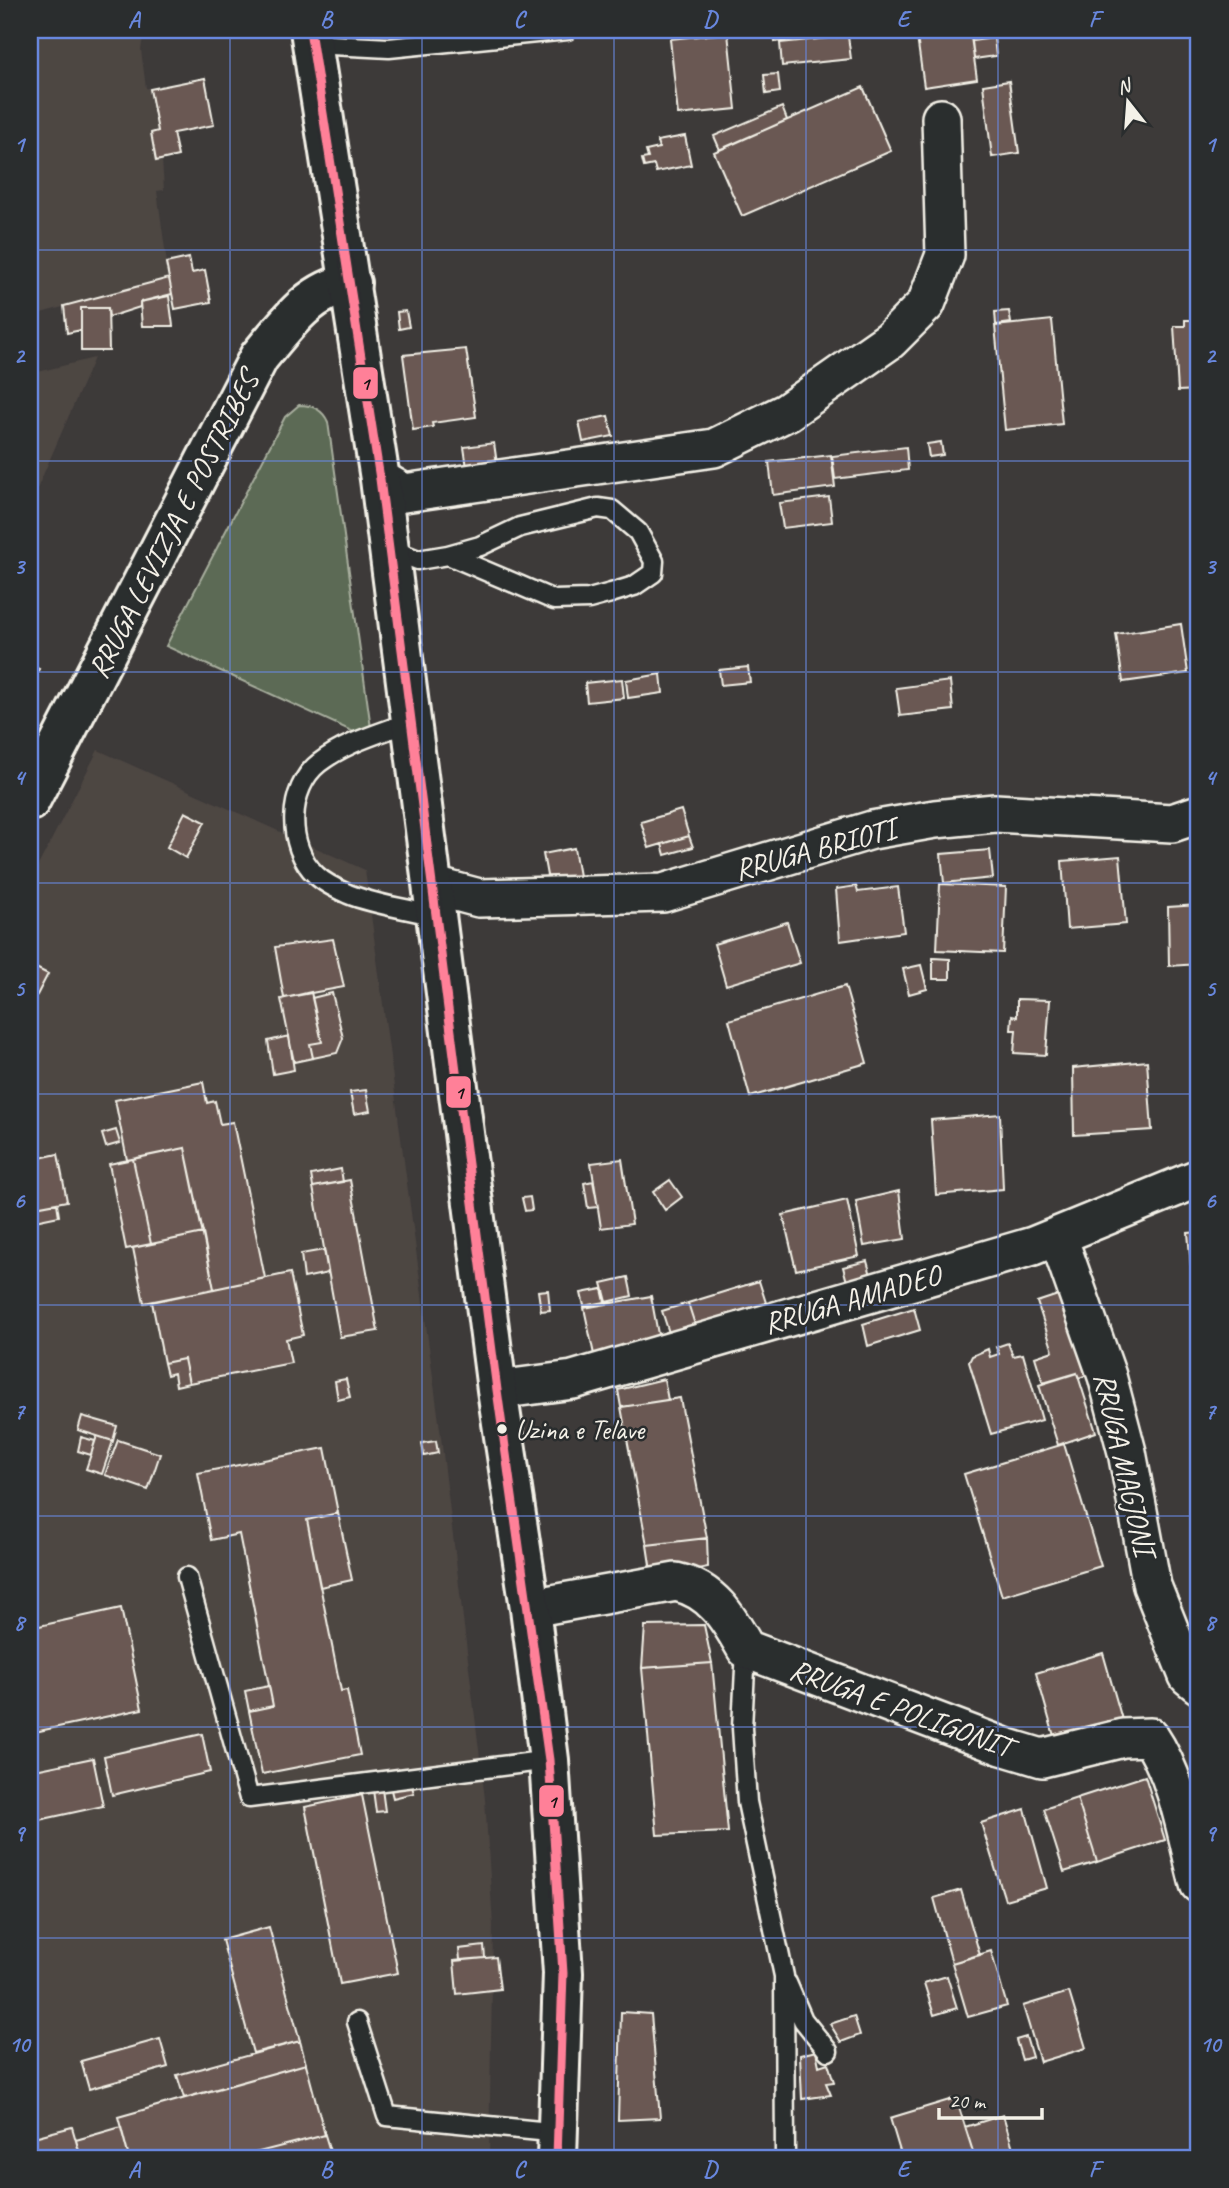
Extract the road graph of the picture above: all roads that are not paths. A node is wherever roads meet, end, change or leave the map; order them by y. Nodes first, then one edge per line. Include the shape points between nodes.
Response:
1 (568, 30) edge
2 (311, 37) edge
3 (419, 37) edge
4 (941, 118) dead end
5 (351, 283) junction
6 (380, 479) junction
7 (390, 549) junction
8 (448, 555) junction
9 (412, 721) junction
10 (30, 802) edge
11 (1199, 814) edge
12 (436, 901) junction
13 (1199, 1178) edge
14 (1058, 1237) junction
15 (496, 1390) junction
16 (187, 1577) dead end
17 (530, 1608) junction
18 (746, 1649) junction
19 (1199, 1685) edge
20 (549, 1760) junction
21 (1199, 1884) edge
22 (784, 1976) junction
23 (356, 2022) dead end
24 (828, 2051) dead end
25 (558, 2146) edge
26 (785, 2158) edge

1 - 3 lane
2 - 3 lane via 389,48
2 - 5 main road
4 - 6 street via 945,255 926,304 890,340 787,412 714,448 404,493
5 - 6 main road
5 - 10 main road, RRUGA LEVIZJA E POSTRIBES via 330,287 313,298 259,357
6 - 7 main road
7 - 8 lane via 418,560
7 - 9 main road
8 - 8 lane via 554,600 589,599 634,586 653,573 654,561 649,547 625,519 598,508 520,527
9 - 12 main road
9 - 12 lane via 339,749 316,765 299,792 295,828 304,858 316,875 349,894
11 - 12 street, RRUGA BRIOTI via 1172,823 995,813 935,819 872,830 663,893
12 - 15 main road
13 - 14 street, RRUGA AMADEO
14 - 15 street, RRUGA AMADEO via 573,1380
14 - 19 street, RRUGA MAGJONI via 1107,1376 1127,1452 1152,1586 1188,1676
15 - 17 main road
16 - 20 lane via 248,1798
17 - 18 street via 676,1582 694,1586 724,1611
17 - 20 main road
18 - 21 street, RRUGA E POLIGONIT via 1042,1758 1124,1738 1150,1737 1172,1781
18 - 22 lane via 741,1728 747,1801
20 - 25 main road via 564,1973
22 - 24 lane via 803,2020
22 - 26 lane
23 - 25 lane via 387,2116

